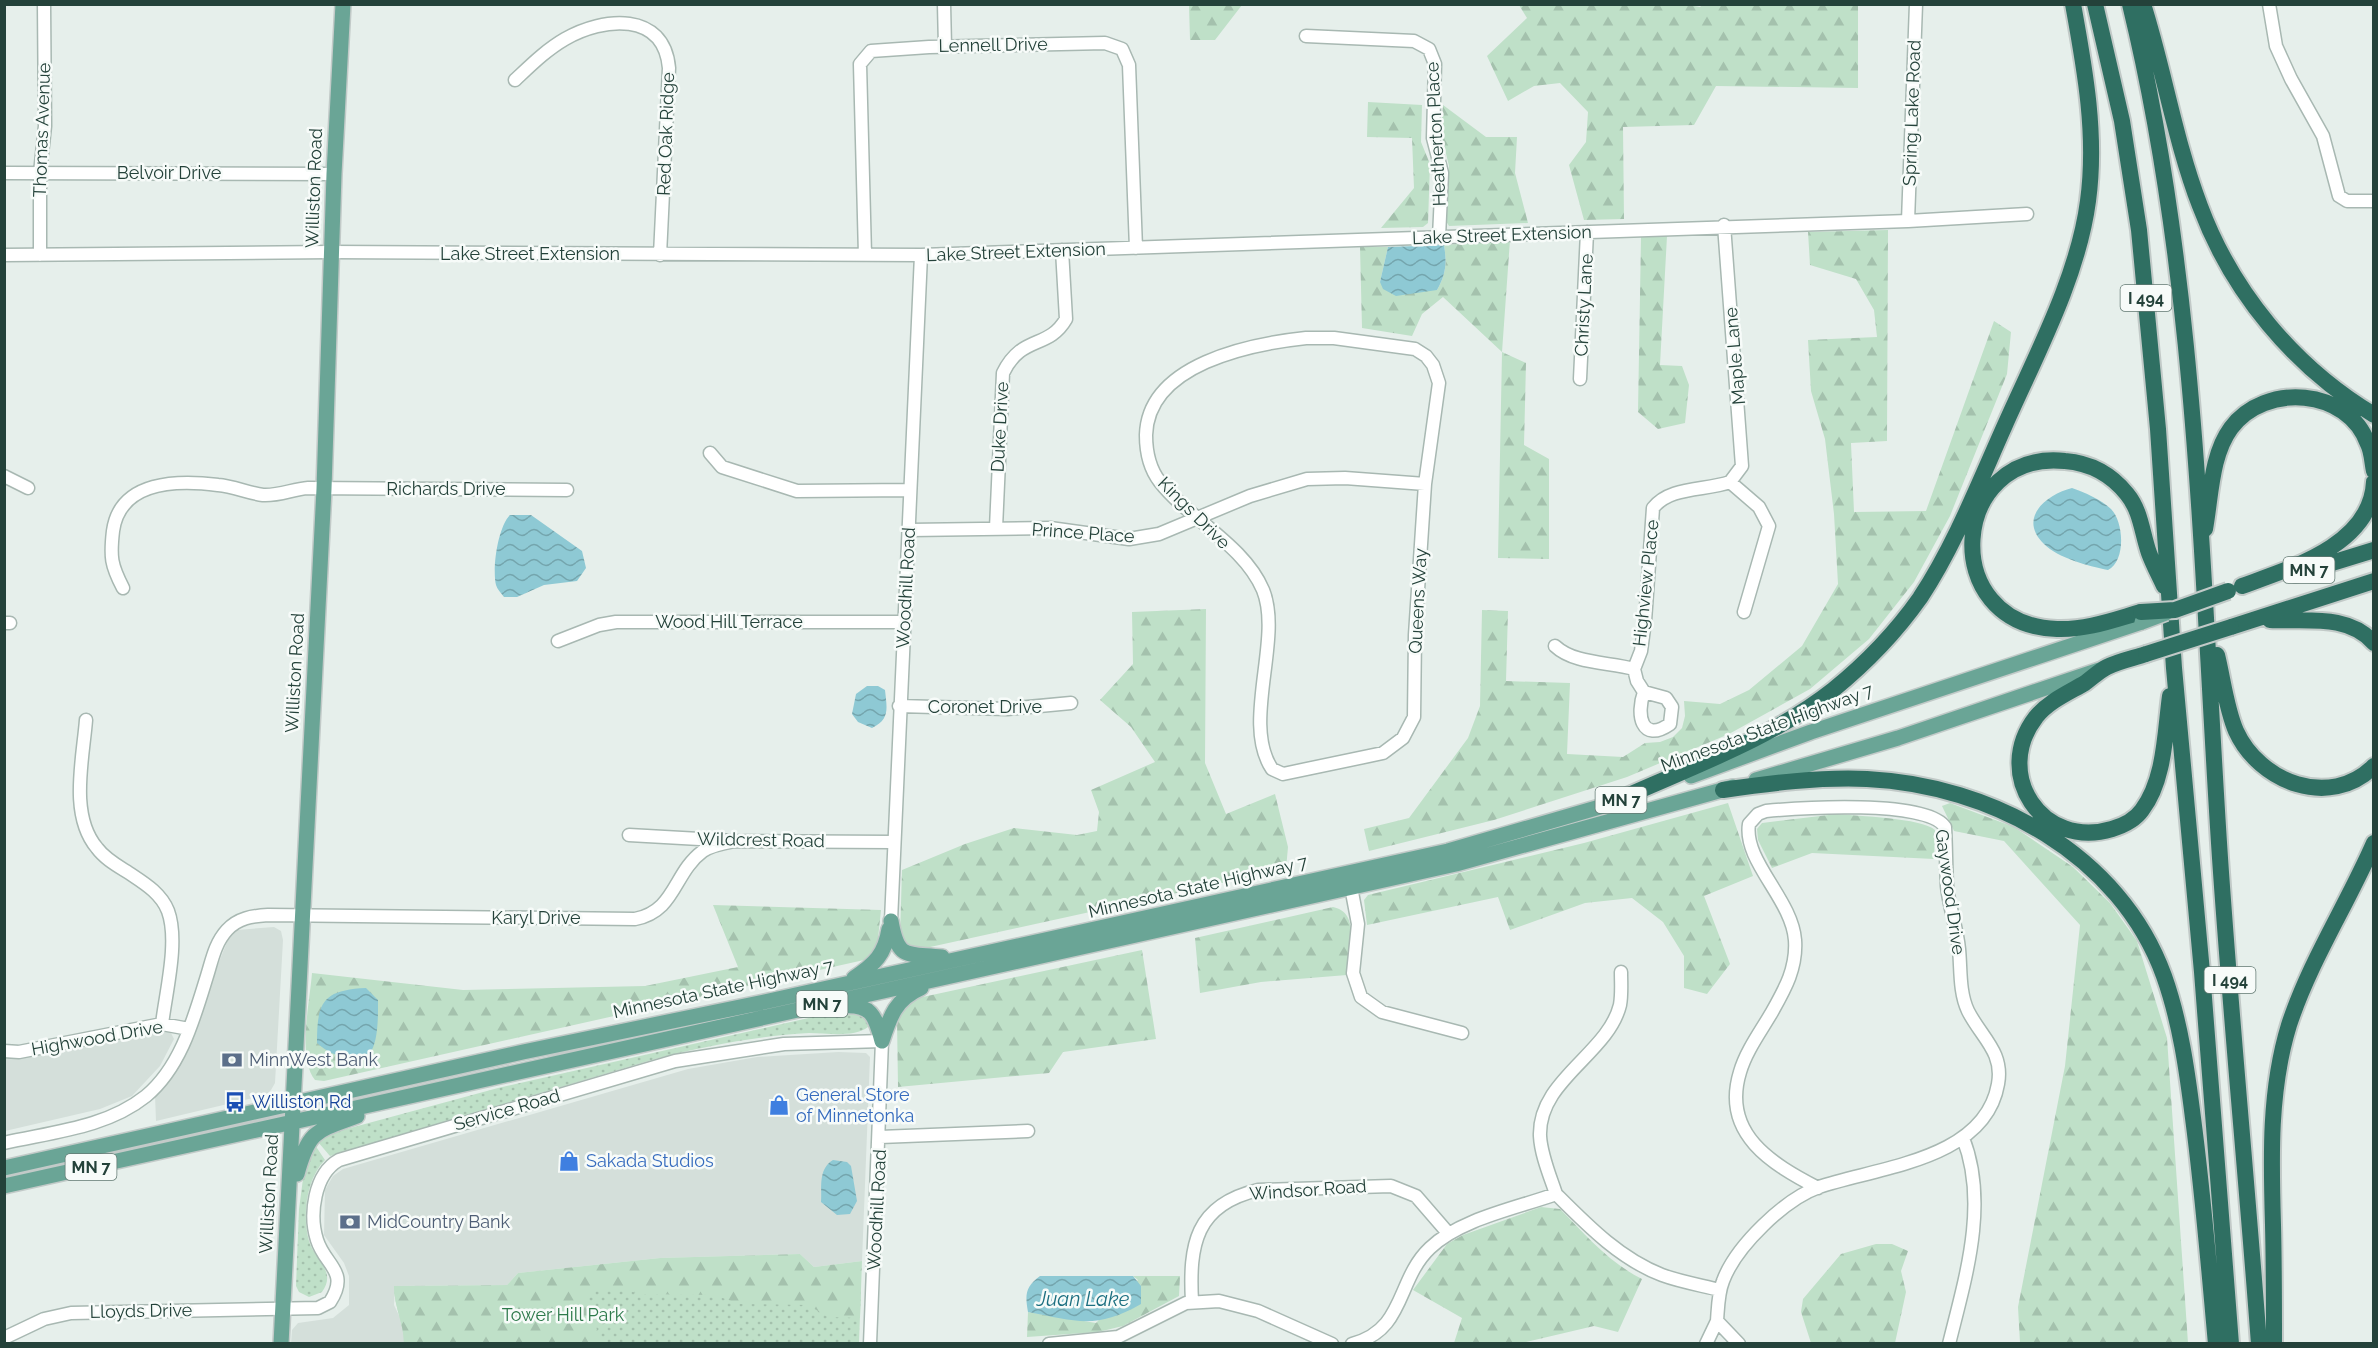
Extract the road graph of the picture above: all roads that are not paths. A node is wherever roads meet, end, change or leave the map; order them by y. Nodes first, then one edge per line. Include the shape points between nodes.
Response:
1 (44, 4) edge
2 (343, 4) edge
3 (944, 4) edge
4 (1916, 4) edge
5 (2073, 4) edge
6 (2095, 4) edge
7 (2130, 4) edge
8 (2143, 4) edge
9 (2269, 4) edge
10 (1306, 36) dead end
11 (945, 47) junction
12 (515, 80) dead end
13 (4, 172) edge
14 (40, 172) junction
15 (334, 174) junction
16 (2373, 201) edge
17 (2027, 214) dead end
18 (1908, 220) junction
19 (1724, 225) junction
20 (1587, 232) junction
21 (1439, 237) junction
22 (1136, 248) junction
23 (1062, 250) junction
24 (331, 252) junction
25 (4, 255) edge
26 (40, 255) junction
27 (660, 255) junction
28 (865, 255) junction
29 (921, 255) junction
30 (1404, 347) joint
31 (1580, 379) dead end
32 (2373, 415) edge
33 (710, 453) dead end
34 (2373, 471) edge
35 (4, 476) edge
36 (1730, 482) junction
37 (2373, 482) edge
38 (1425, 484) junction
39 (28, 488) dead end
40 (324, 489) junction
41 (567, 490) dead end
42 (910, 490) junction
43 (1197, 517) junction
44 (996, 528) junction
45 (910, 530) junction
46 (2373, 550) edge
47 (2201, 557) junction
48 (2373, 581) edge
49 (123, 588) dead end
50 (2235, 588) junction
51 (2172, 603) junction
52 (1744, 612) dead end
53 (2207, 616) junction
54 (2142, 617) junction
55 (2257, 620) junction
56 (904, 622) junction
57 (558, 642) dead end
58 (2373, 643) edge
59 (1555, 646) dead end
60 (2107, 667) junction
61 (2174, 668) junction
62 (1634, 669) junction
63 (1644, 692) dead end
64 (1071, 703) dead end
65 (899, 706) junction
66 (86, 720) dead end
67 (2373, 766) edge
68 (1277, 772) joint
69 (1723, 790) junction
70 (1607, 805) junction
71 (629, 835) dead end
72 (735, 841) junction
73 (893, 842) junction
74 (2373, 843) edge
75 (1352, 887) junction
76 (303, 917) junction
77 (891, 921) junction
78 (949, 961) junction
79 (1621, 972) dead end
80 (946, 977) junction
81 (848, 982) junction
82 (804, 1009) junction
83 (162, 1024) junction
84 (189, 1029) junction
85 (1462, 1033) dead end
86 (882, 1041) junction
87 (4, 1051) edge
88 (408, 1097) junction
89 (294, 1104) junction
90 (293, 1123) junction
91 (1028, 1131) dead end
92 (880, 1137) junction
93 (1963, 1138) junction
94 (4, 1143) edge
95 (4, 1168) edge
96 (4, 1186) edge
97 (1818, 1188) junction
98 (1556, 1194) junction
99 (290, 1203) junction
100 (1448, 1233) junction
101 (1720, 1290) junction
102 (1192, 1302) junction
103 (282, 1308) junction
104 (1717, 1321) junction
105 (4, 1338) edge
106 (281, 1344) edge
107 (870, 1344) edge
108 (1049, 1344) edge
109 (1332, 1344) edge
110 (1352, 1344) edge
111 (1706, 1344) edge
112 (1739, 1344) edge
113 (1949, 1344) edge
114 (2216, 1344) edge
115 (2231, 1344) edge
116 (2259, 1344) edge
117 (2274, 1344) edge

1 - 14 street, Thomas Avenue via 45,126
2 - 15 main road, Williston Road
3 - 11 street
4 - 18 street, Spring Lake Road
5 - 70 highway via 2086,78 2091,142 2088,204 2080,236 2049,327 1983,476 1926,587 1879,647 1807,709
6 - 51 highway, I 494 via 2136,198
7 - 47 highway, I 494 via 2156,117 2169,200 2191,410
8 - 32 highway via 2200,205 2228,265 2258,311 2291,350 2330,385
9 - 16 street via 2277,46 2323,136 2339,196 2347,201
10 - 21 street, Heatherton Place via 1413,41 1429,49 1435,64 1433,138 1442,173
11 - 22 street, Lennell Drive via 1106,43 1122,49 1129,65
11 - 28 street, Lennell Drive via 871,51 860,64
12 - 27 street, Red Oak Ridge via 549,49 585,30 626,24 648,29 658,37 665,46 669,69
13 - 14 street, Belvoir Drive
14 - 15 street, Belvoir Drive
14 - 26 street, Thomas Avenue
15 - 24 main road, Williston Road
17 - 18 street, Lake Street Extension
18 - 19 street, Lake Street Extension
19 - 20 street, Lake Street Extension
19 - 36 street, Maple Lane via 1743,455 1742,466
20 - 21 street, Lake Street Extension
20 - 31 street, Christy Lane
21 - 22 street, Lake Street Extension
22 - 23 street, Lake Street Extension
23 - 29 street, Lake Street Extension
23 - 44 street, Duke Drive via 1066,320 1052,336 1015,353 1003,373
24 - 26 street, Lake Street Extension
24 - 27 street, Lake Street Extension
24 - 40 main road, Williston Road
25 - 26 street, Lake Street Extension
27 - 28 street, Lake Street Extension
28 - 29 street, Lake Street Extension
29 - 42 street, Woodhill Road
30 - 38 street, Queens Way via 1426,356 1439,383
30 - 43 street, Kings Drive via 1334,338 1279,341 1227,356 1175,378 1154,401 1146,432 1147,458 1159,481
33 - 42 street via 722,467 798,491
34 - 47 highway via 2362,432 2333,406 2292,396 2252,408 2233,426 2221,445
35 - 39 street
36 - 52 street via 1759,507 1769,526
36 - 62 street, Highview Place via 1669,495 1653,508 1645,621
37 - 50 highway via 2364,515 2344,537 2293,567
38 - 43 street, Prince Place via 1307,479
38 - 68 street, Queens Way via 1414,709 1407,732 1390,749 1376,755 1289,774
40 - 41 street, Richards Drive
40 - 49 street, Richards Drive via 263,495 219,484 170,483 142,490 129,499 114,524 112,568
40 - 76 main road, Williston Road
42 - 45 street, Woodhill Road
43 - 44 street, Prince Place via 1159,534 1129,539 1061,529
43 - 68 street, Kings Drive via 1246,566 1263,591 1268,620 1262,746
44 - 45 street, Prince Place
45 - 56 street, Woodhill Road
46 - 50 highway, MN 7
47 - 53 highway, I 494
48 - 55 highway, Minnesota State Highway 7 / MN 7
50 - 51 highway, MN 7, bridge
51 - 54 highway, bridge
51 - 54 highway via 2149,553 2135,506 2106,474 2078,462 2049,460 2021,466 1999,481 1978,512 1971,535 1974,570 1996,605 2026,624 2056,629 2088,628
51 - 61 highway, I 494
53 - 67 highway via 2236,730 2253,757 2270,773 2299,785 2329,787 2354,780
53 - 116 highway, I 494 via 2220,858
54 - 70 main road, Minnesota State Highway 7 / MN 7
55 - 58 highway via 2330,622 2356,629
55 - 60 highway, Minnesota State Highway 7 / MN 7, bridge
56 - 57 street, Wood Hill Terrace via 616,622
56 - 65 street, Woodhill Road
59 - 62 street, Highview Place via 1575,659 1611,662
60 - 61 highway via 2037,716 2022,745 2020,778 2025,793 2053,824 2077,833 2098,833 2122,826 2141,813 2154,791
60 - 69 main road, Minnesota State Highway 7 / MN 7 via 1898,738
61 - 115 highway, I 494
62 - 63 street, Highview Place
64 - 65 street, Coronet Drive via 1007,709
65 - 73 street, Woodhill Road
66 - 83 street via 81,803 88,835 108,860 159,895 172,923
69 - 75 main road, Minnesota State Highway 7 / MN 7 via 1514,849
69 - 114 highway via 1797,780 1867,779 1909,784 2000,810 2038,828 2102,878 2151,947 2176,1018 2199,1164
70 - 78 main road, Minnesota State Highway 7 / MN 7 via 1448,852
71 - 72 street, Wildcrest Road
72 - 73 street, Wildcrest Road
72 - 76 street, Karyl Drive via 705,850 684,871 659,909 635,919
73 - 77 street, Woodhill Road
74 - 117 highway via 2311,968 2288,1028 2281,1059 2271,1161
75 - 80 main road, Minnesota State Highway 7 / MN 7
75 - 85 street via 1358,924 1353,973 1361,997 1382,1012
76 - 84 street, Karyl Drive via 252,916 227,930 218,943
76 - 89 main road, Williston Road
77 - 78 main road via 894,940 903,952 945,957
77 - 81 main road via 880,957
78 - 81 main road, Minnesota State Highway 7 / MN 7
79 - 98 street via 1622,994 1616,1015 1552,1094 1541,1122 1543,1152
80 - 82 main road, Minnesota State Highway 7 / MN 7
80 - 86 main road via 897,1003
81 - 89 main road, Minnesota State Highway 7 / MN 7
82 - 86 main road via 859,1005 877,1020
82 - 88 main road, Minnesota State Highway 7 / MN 7
83 - 84 street, Highwood Drive
83 - 87 street, Highwood Drive via 19,1052
84 - 94 street, Karyl Drive via 159,1083 131,1106 99,1122
86 - 92 street, Woodhill Road
86 - 103 street, Service Road via 784,1044 675,1061 339,1160 321,1177 315,1232 337,1272 335,1294 318,1308
88 - 90 main road, Minnesota State Highway 7 / MN 7
88 - 99 main road via 328,1127 310,1139
89 - 90 main road, Williston Road
89 - 95 main road, Minnesota State Highway 7 / MN 7
90 - 96 main road, Minnesota State Highway 7 / MN 7
90 - 99 main road, Williston Road
91 - 92 street
92 - 107 street, Woodhill Road
93 - 97 street, Gaywood Drive via 1882,1172
93 - 97 street, Gaywood Drive via 1991,1107 2000,1071 1996,1053 1969,1012 1961,988 1959,946 1947,888 1945,827 1941,821 1896,811 1847,806 1766,811 1749,824 1749,838 1791,919 1796,956 1783,992 1740,1071 1738,1112 1745,1132 1761,1154
93 - 113 street via 1970,1160 1974,1215 1971,1248
97 - 101 street, Gaywood Drive via 1785,1208 1757,1233 1726,1272
98 - 100 street
98 - 101 street via 1611,1245 1638,1264 1686,1283
99 - 103 main road, Williston Road
100 - 102 street, Windsor Road via 1416,1196 1390,1186 1245,1193 1230,1200 1201,1227 1191,1255
100 - 110 street via 1418,1263 1389,1322 1378,1333
101 - 104 street
102 - 108 street via 1118,1337
102 - 109 street via 1219,1300 1238,1304
103 - 105 street, Lloyds Drive via 71,1313 44,1319
103 - 106 main road, Williston Road
104 - 111 street
104 - 112 street

